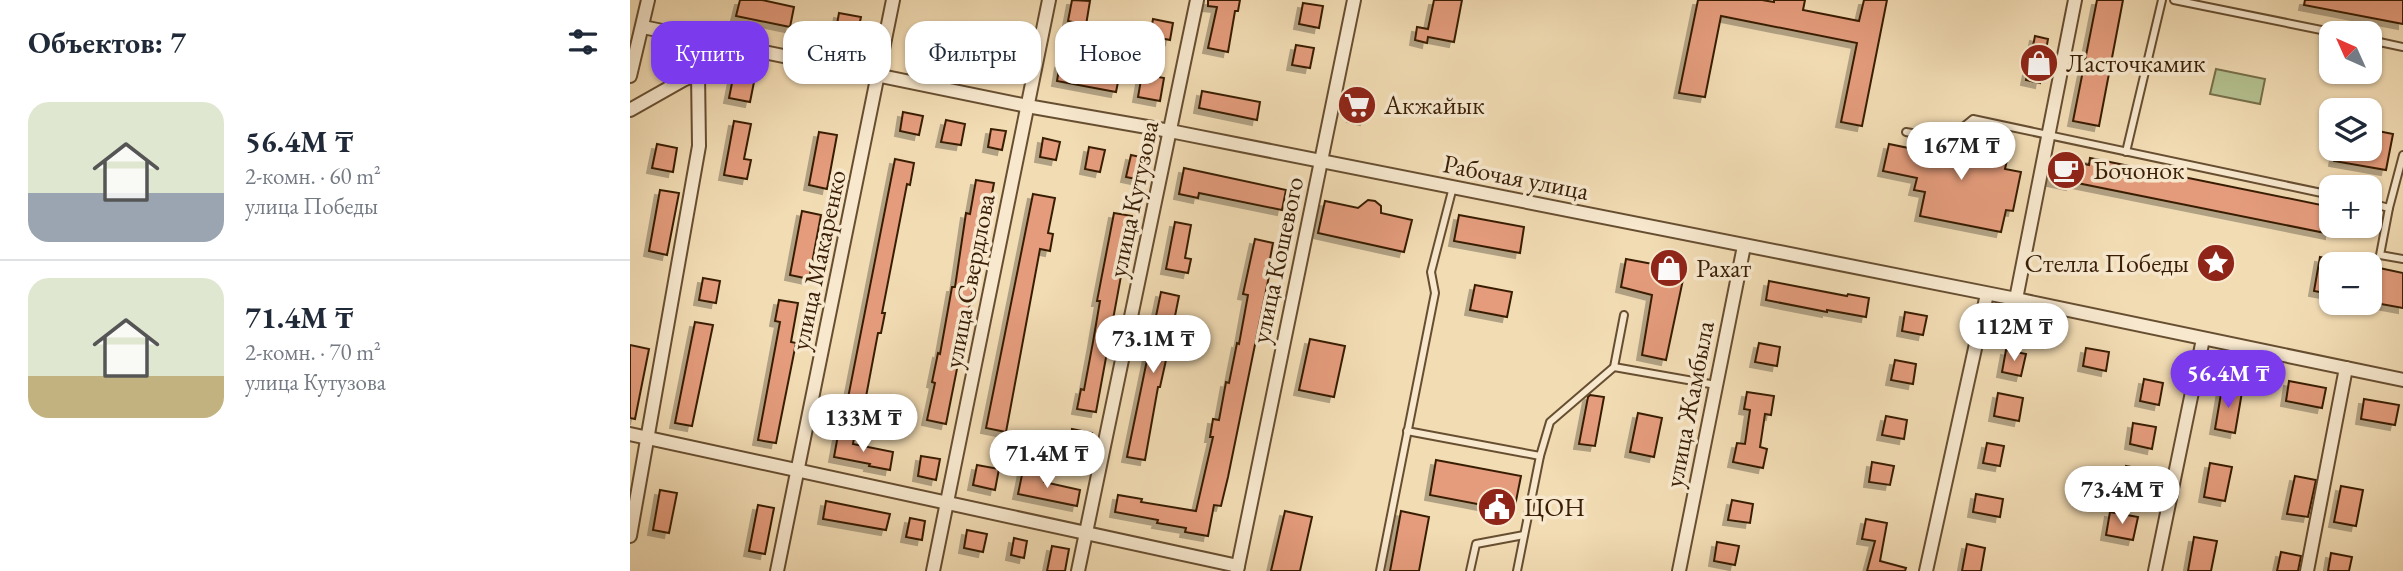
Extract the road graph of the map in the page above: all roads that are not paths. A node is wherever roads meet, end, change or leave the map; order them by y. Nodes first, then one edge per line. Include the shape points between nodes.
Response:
1 (648, 0) edge
2 (893, 0) edge
3 (1049, 0) edge
4 (1196, 0) edge
5 (1354, 0) edge
6 (2075, 0) edge
7 (2162, 0) edge
8 (2174, 0) edge
9 (889, 21) edge
10 (643, 27) junction
11 (651, 29) edge
12 (2319, 30) edge
13 (2382, 43) edge
14 (2403, 47) edge
15 (630, 76) edge
16 (891, 79) edge
17 (678, 84) edge
18 (698, 84) edge
19 (876, 84) edge
20 (1027, 106) junction
21 (630, 110) edge
22 (1170, 131) junction
23 (1906, 132) dead end
24 (2048, 136) junction
25 (2126, 152) junction
26 (2403, 155) edge
27 (1321, 161) junction
28 (1453, 187) junction
29 (2319, 192) edge
30 (2382, 206) edge
31 (2389, 208) junction
32 (1744, 246) junction
33 (2403, 259) edge
34 (1987, 293) junction
35 (2016, 299) junction
36 (1624, 315) dead end
37 (2203, 339) junction
38 (1614, 367) junction
39 (2346, 368) junction
40 (2403, 380) edge
41 (1716, 385) junction
42 (1407, 431) junction
43 (630, 434) edge
44 (649, 438) junction
45 (1540, 456) junction
46 (796, 470) junction
47 (947, 503) junction
48 (1085, 533) junction
49 (630, 536) edge
50 (1524, 536) junction
51 (1237, 568) edge
52 (777, 571) edge
53 (933, 571) edge
54 (1078, 571) edge
55 (1380, 571) edge
56 (1470, 571) edge
57 (1517, 571) edge
58 (1679, 571) edge
59 (1926, 571) edge
60 (2155, 571) edge
61 (2307, 571) edge

1 - 10 street
2 - 9 street, улица Макаренко
3 - 20 street, улица Свердлова
4 - 22 street, улица Кутузова
5 - 27 street, улица Кошевого
6 - 24 street
7 - 25 lane
8 - 12 lane
10 - 11 street, Рабочая улица
10 - 15 street
13 - 14 lane
16 - 20 street, Рабочая улица
17 - 21 street
18 - 44 street via 699,146
19 - 46 street, улица Макаренко
20 - 22 street, Рабочая улица
20 - 47 street, улица Свердлова
22 - 27 street, Рабочая улица
22 - 48 street, улица Кутузова
23 - 24 lane via 1942,138 1973,119
24 - 25 lane
24 - 35 street
25 - 29 lane
26 - 31 lane
27 - 28 street, Рабочая улица
27 - 51 street, улица Кошевого
28 - 32 street, Рабочая улица
28 - 42 lane via 1431,272 1435,293
30 - 31 lane
31 - 33 lane via 2380,255
32 - 34 street, Рабочая улица
32 - 41 street, улица Жамбыла
34 - 35 street, Рабочая улица
34 - 59 street
35 - 37 street, Рабочая улица
36 - 38 lane
37 - 39 street, Рабочая улица
37 - 60 street
38 - 41 lane
38 - 45 lane via 1550,422
39 - 40 street, Рабочая улица
39 - 61 street
41 - 58 street, улица Жамбыла
42 - 45 lane
42 - 55 lane
43 - 44 street
44 - 46 street
44 - 49 street
45 - 50 lane
46 - 47 street
46 - 52 street, улица Макаренко
47 - 48 street
47 - 53 street, улица Свердлова
48 - 51 street
48 - 54 street, улица Кутузова
50 - 56 lane via 1476,544
50 - 57 lane

